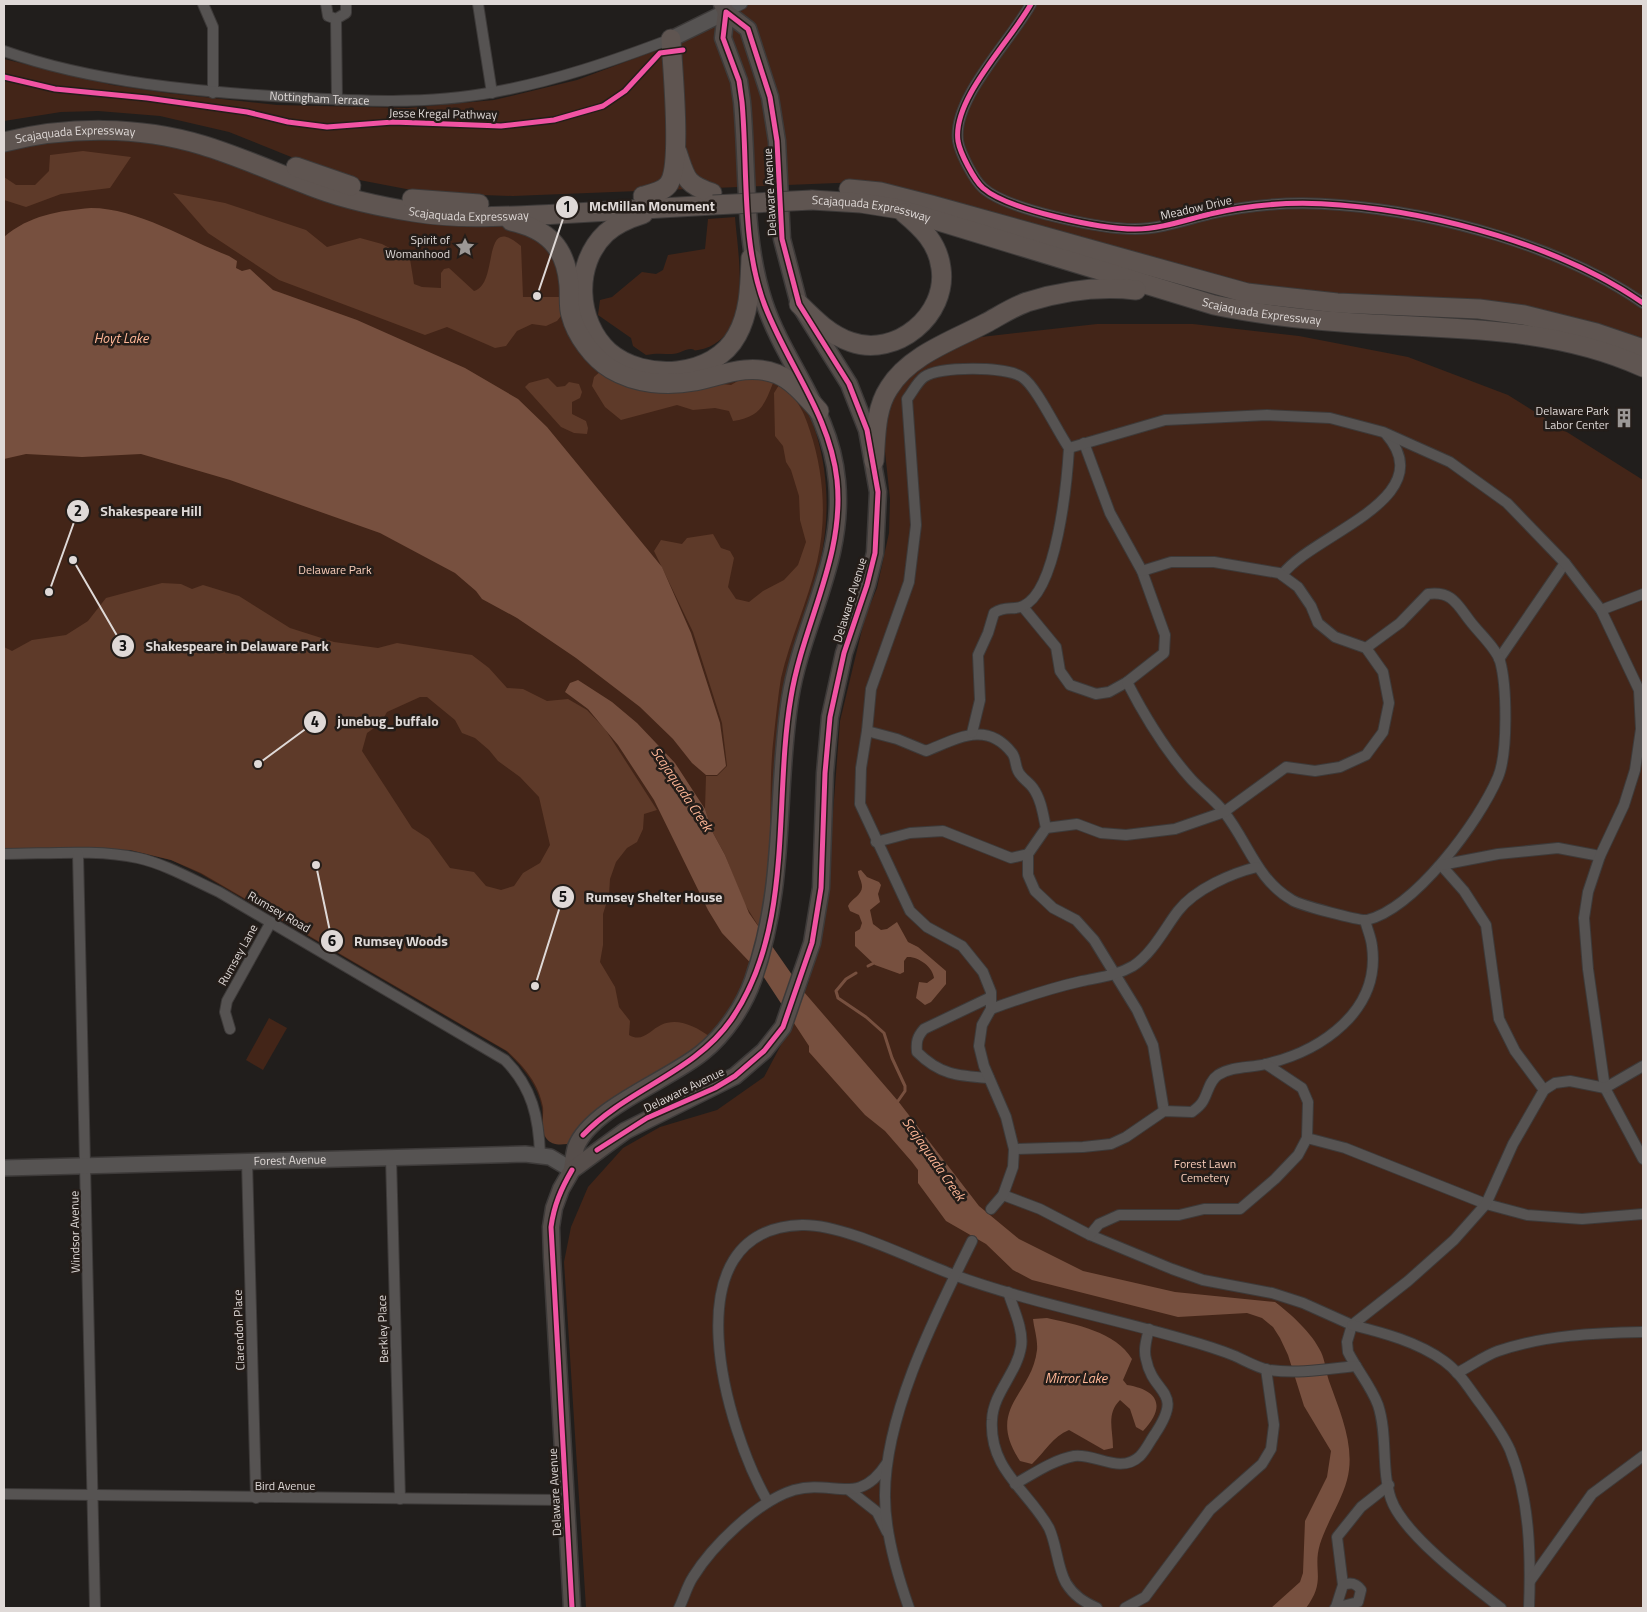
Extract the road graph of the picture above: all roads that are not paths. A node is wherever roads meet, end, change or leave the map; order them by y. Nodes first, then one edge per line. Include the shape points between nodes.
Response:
1 (203, 4) edge
2 (326, 4) edge
3 (346, 4) edge
4 (478, 4) edge
5 (742, 4) edge
6 (1030, 4) edge
7 (724, 8) edge
8 (336, 19) junction
9 (671, 39) junction
10 (4, 50) edge
11 (213, 92) junction
12 (492, 93) junction
13 (336, 100) junction
14 (4, 130) edge
15 (4, 142) edge
16 (676, 149) junction
17 (812, 193) junction
18 (643, 196) junction
19 (713, 199) junction
20 (667, 208) junction
21 (899, 209) junction
22 (490, 217) junction
23 (752, 258) junction
24 (1184, 297) junction
25 (1643, 303) edge
26 (800, 304) junction
27 (1643, 349) edge
28 (1643, 367) edge
29 (819, 411) junction
30 (1383, 432) junction
31 (1084, 444) junction
32 (1070, 448) junction
33 (874, 462) junction
34 (1565, 563) junction
35 (1142, 571) junction
36 (1282, 575) junction
37 (1643, 594) edge
38 (1023, 607) junction
39 (1601, 610) junction
40 (1366, 648) junction
41 (1499, 659) junction
42 (1127, 682) junction
43 (1642, 691) edge
44 (867, 731) junction
45 (972, 733) junction
46 (1224, 812) junction
47 (1046, 828) junction
48 (876, 842) junction
49 (4, 854) edge
50 (78, 854) junction
51 (1028, 854) junction
52 (1600, 856) junction
53 (1441, 865) junction
54 (1257, 867) junction
55 (1365, 920) junction
56 (271, 922) junction
57 (1117, 975) junction
58 (991, 997) junction
59 (991, 1009) junction
60 (230, 1029) dead end
61 (1266, 1064) junction
62 (1643, 1066) edge
63 (989, 1078) junction
64 (1605, 1088) junction
65 (1544, 1090) junction
66 (1164, 1111) junction
67 (1307, 1138) junction
68 (1014, 1149) junction
69 (540, 1155) junction
70 (391, 1157) junction
71 (1643, 1159) edge
72 (247, 1161) junction
73 (87, 1166) junction
74 (4, 1168) edge
75 (572, 1170) junction
76 (1003, 1195) junction
77 (1486, 1204) junction
78 (992, 1209) dead end
79 (1643, 1214) edge
80 (1090, 1236) junction
81 (972, 1241) dead end
82 (955, 1276) junction
83 (1008, 1292) junction
84 (1352, 1325) junction
85 (1149, 1329) junction
86 (1643, 1332) edge
87 (1356, 1366) junction
88 (1266, 1369) junction
89 (1457, 1373) junction
90 (1643, 1456) edge
91 (888, 1463) junction
92 (1015, 1484) junction
93 (1389, 1485) junction
94 (848, 1490) junction
95 (4, 1494) edge
96 (93, 1497) junction
97 (256, 1498) junction
98 (400, 1499) junction
99 (566, 1500) junction
100 (768, 1502) junction
101 (891, 1540) junction
102 (1530, 1581) junction
103 (1343, 1585) junction
104 (95, 1608) edge
105 (572, 1608) edge
106 (679, 1608) edge
107 (909, 1608) edge
108 (1097, 1608) edge
109 (1125, 1608) edge
110 (1335, 1608) edge
111 (1501, 1608) edge
112 (1529, 1608) edge

1 - 11 street via 212,27
2 - 8 street via 328,16
3 - 8 street via 346,13
4 - 12 street
5 - 7 street, Nottingham Terrace
6 - 25 street, Meadow Drive via 1019,26 971,91 958,121 962,154 981,186 1004,201 1088,223 1134,229 1166,226 1250,206 1292,202 1371,208 1459,224 1512,241 1584,271
7 - 9 street, Nottingham Terrace
7 - 23 main road, Delaware Avenue via 723,38 739,82 742,102
7 - 26 main road, Delaware Avenue via 748,29 770,98 779,164 782,239
8 - 13 street
9 - 12 street, Nottingham Terrace via 576,73
9 - 16 highway
10 - 11 street, Nottingham Terrace via 90,73
11 - 13 street, Nottingham Terrace
12 - 13 street, Nottingham Terrace via 416,101
14 - 18 highway, Scajaquada Expressway via 51,121 98,118 170,125 222,138 351,186 413,200 494,204
15 - 22 highway, Scajaquada Expressway via 80,131 150,134 217,149 320,190 363,202 444,216
16 - 18 highway via 667,185
16 - 19 highway via 687,179
17 - 19 highway, Scajaquada Expressway, bridge
17 - 21 highway, Scajaquada Expressway
17 - 27 highway, Scajaquada Expressway via 880,192 1247,293 1337,303 1479,309 1515,314 1596,332
18 - 19 highway, Scajaquada Expressway
19 - 20 highway, Scajaquada Expressway
20 - 22 highway, Scajaquada Expressway
20 - 23 highway via 641,214 606,232 594,247 585,267 583,305 588,322 610,352 629,364 648,369 688,370 708,363 724,351 737,336 750,293
21 - 24 highway, Scajaquada Expressway
21 - 26 highway via 930,237 941,268 940,294 920,326 895,341 852,343 825,328
22 - 29 highway via 531,226 545,234 555,246 567,270 570,314 574,324 590,349 610,369 626,377 662,384 697,380 731,371 764,370 794,384
23 - 29 main road, Delaware Avenue via 765,305 781,342
24 - 28 highway, Scajaquada Expressway via 1277,317 1537,335 1573,343
24 - 33 highway via 1112,288 1054,296 1026,303 939,347 906,368 890,386 878,420
26 - 33 main road, Delaware Avenue via 849,384 867,430
29 - 75 main road, Delaware Avenue via 832,449 837,480 835,546 803,644 790,697 779,852 770,923 752,982 731,1020 702,1053 622,1102 594,1124 576,1146
30 - 31 street via 1330,418 1266,414 1165,420
30 - 34 street via 1450,462 1507,503
30 - 36 street via 1397,447 1400,458 1400,475 1393,490 1354,522 1299,556
31 - 32 street
31 - 35 street via 1110,513
32 - 38 street via 1060,528 1048,574 1038,594
32 - 44 street via 1044,405 1022,377 992,369 958,368 924,377 907,399 916,525 908,582 870,689
33 - 75 main road, Delaware Avenue via 878,492 875,553 844,653 830,717 821,888 812,943 783,1027 764,1051 735,1076 625,1131
34 - 39 street
34 - 41 street
35 - 36 street via 1171,562 1214,562
35 - 42 street via 1166,635 1164,653
36 - 40 street via 1298,587 1318,623 1335,637
37 - 39 street
38 - 42 street via 1056,647 1060,671 1070,685 1096,694 1109,692
38 - 45 street via 1003,607 994,613 978,655 980,700
39 - 43 street
40 - 41 street via 1400,623 1428,594 1440,592 1452,598
40 - 46 street via 1383,672 1389,703 1382,732 1366,755 1340,767 1315,771 1286,767
41 - 53 street via 1505,684 1505,734 1499,776 1472,823
42 - 46 street via 1147,720 1170,753
43 - 52 street via 1635,770 1624,805
44 - 45 street via 926,751
44 - 48 street via 860,768 860,804
45 - 47 street via 985,734 1014,754 1018,771 1033,787
46 - 47 street via 1175,829 1126,835 1101,833 1077,824
46 - 54 street
47 - 51 street
48 - 51 street via 910,833 943,831 1012,858
48 - 58 street via 910,911 927,927 962,946 983,972
49 - 50 street, Rumsey Road
50 - 56 street, Rumsey Road via 138,858 188,877
50 - 73 street, Windsor Avenue
51 - 57 street via 1028,875 1035,891 1053,908 1076,920
52 - 53 street via 1558,848 1498,854
52 - 64 street via 1588,892 1584,918
53 - 55 street via 1391,910
53 - 65 street via 1464,891 1486,925 1499,1019 1515,1051
54 - 55 street via 1273,888 1294,902
54 - 57 street via 1210,886 1180,909 1135,965
55 - 61 street via 1372,947 1371,976 1359,1005 1336,1032 1310,1049
56 - 60 street, Rumsey Lane via 227,1001 225,1012
56 - 69 street, Rumsey Road via 505,1060 520,1076 532,1098
57 - 59 street via 1028,996
57 - 66 street via 1153,1045
58 - 59 street
58 - 63 street via 924,1029 916,1044 917,1052 930,1065 956,1076
59 - 63 street via 982,1025 979,1046
61 - 66 street via 1239,1068 1217,1076 1203,1102 1192,1112
61 - 67 street via 1302,1088 1308,1102
62 - 64 street
63 - 68 street via 1006,1118
64 - 65 street via 1570,1081 1555,1083
64 - 71 street
65 - 77 street
66 - 68 street via 1111,1144
67 - 77 street via 1344,1148
67 - 80 street via 1298,1155 1275,1180 1240,1209 1204,1209 1179,1215 1119,1215 1099,1224
68 - 76 street via 1013,1167
69 - 70 street, Forest Avenue
69 - 75 street, Forest Avenue
70 - 72 street, Forest Avenue
70 - 98 street, Berkley Place
72 - 73 street, Forest Avenue
72 - 97 street, Clarendon Place
73 - 74 street, Forest Avenue
73 - 96 street, Windsor Avenue
75 - 99 main road, Delaware Avenue via 556,1202 551,1227
76 - 78 street
76 - 80 street via 1040,1209
77 - 79 street via 1527,1215 1582,1219
77 - 84 street via 1454,1240
80 - 84 street via 1203,1280 1272,1293
81 - 82 street
82 - 83 street
82 - 91 street via 903,1399
82 - 100 street via 833,1229 803,1225 776,1229 750,1241 731,1261 720,1290 722,1372 731,1411 756,1481
83 - 85 street
83 - 92 street via 1022,1345 996,1400 992,1439 998,1460
84 - 87 street via 1347,1342 1348,1352
84 - 89 street via 1414,1345 1444,1361
85 - 88 street via 1213,1347
85 - 92 street via 1145,1358 1150,1373 1169,1401 1164,1421 1140,1456 1119,1464 1075,1456 1059,1460
86 - 89 street via 1544,1339 1497,1352
87 - 88 street via 1290,1372
87 - 93 street via 1378,1405
88 - 109 street via 1274,1425 1271,1449 1262,1464 1210,1510 1144,1598
89 - 102 street via 1510,1450 1524,1497
90 - 102 street via 1592,1494
91 - 94 street via 877,1479
91 - 101 street via 885,1498
92 - 108 street via 1049,1529 1065,1582 1080,1600
93 - 103 street via 1361,1507 1337,1537
93 - 111 street via 1391,1500 1407,1524 1429,1548
94 - 100 street via 795,1490
94 - 101 street via 863,1498 877,1512
95 - 96 street, Bird Avenue
96 - 97 street, Bird Avenue
96 - 104 street, Windsor Avenue
97 - 98 street, Bird Avenue
98 - 99 street, Bird Avenue
99 - 105 main road, Delaware Avenue
100 - 106 street via 743,1522 692,1577
101 - 107 street
102 - 112 street
103 - 110 street
103 - 110 street via 1358,1586 1360,1600

